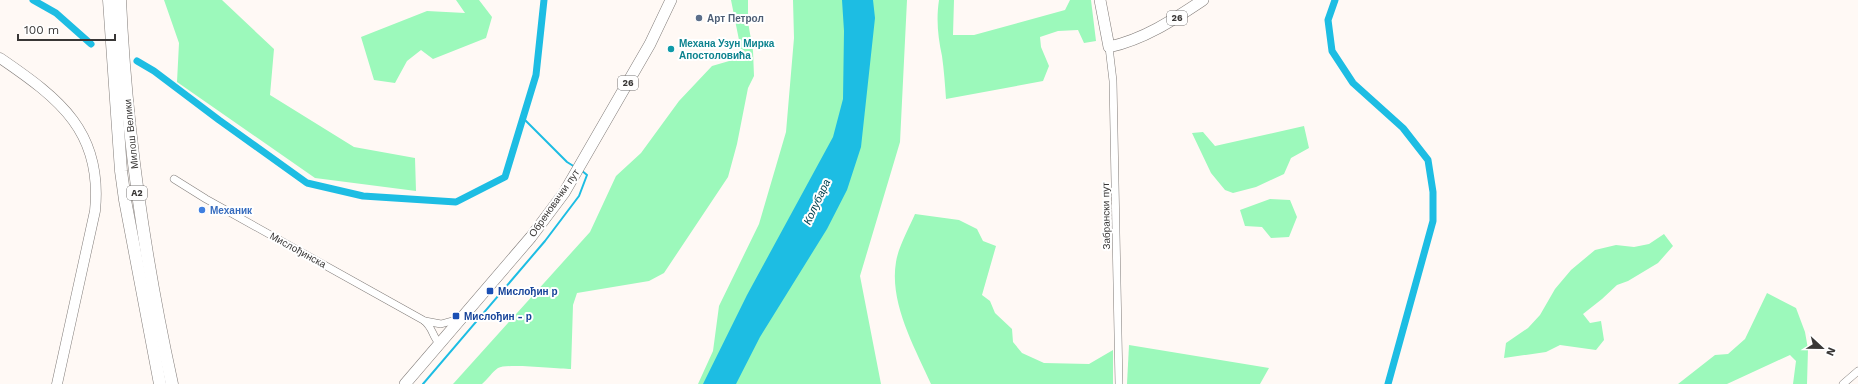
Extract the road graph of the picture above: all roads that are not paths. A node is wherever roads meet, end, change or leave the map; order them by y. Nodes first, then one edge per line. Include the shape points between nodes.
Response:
1 (109, 0) edge
2 (120, 0) edge
3 (671, 0) edge
4 (1100, 0) edge
5 (1203, 0) edge
6 (1109, 47) junction
7 (0, 58) edge
8 (174, 179) dead end
9 (460, 319) junction
10 (423, 320) junction
11 (439, 343) junction
12 (1858, 371) edge
13 (58, 384) edge
14 (160, 384) edge
15 (172, 384) edge
16 (405, 384) edge
17 (1119, 384) edge
18 (1843, 384) edge

1 - 14 highway, Милош Велики / A2 via 121,171
2 - 15 highway, Милош Велики / A2 via 136,187 149,270
3 - 9 main road, Обреновачки пут / 26 via 652,39 561,197 531,237
4 - 6 main road
5 - 6 main road, 26 via 1149,34
6 - 17 street, Забрански пут via 1113,81
7 - 13 main road via 58,102 81,131 92,155 97,184 95,211
8 - 10 street, Мислођинска
9 - 10 street, Мислођинска via 441,324
9 - 11 main road, Обреновачки пут / 26
10 - 11 street, Мислођинска via 431,327
11 - 16 main road, Обреновачки пут / 26
12 - 18 street

